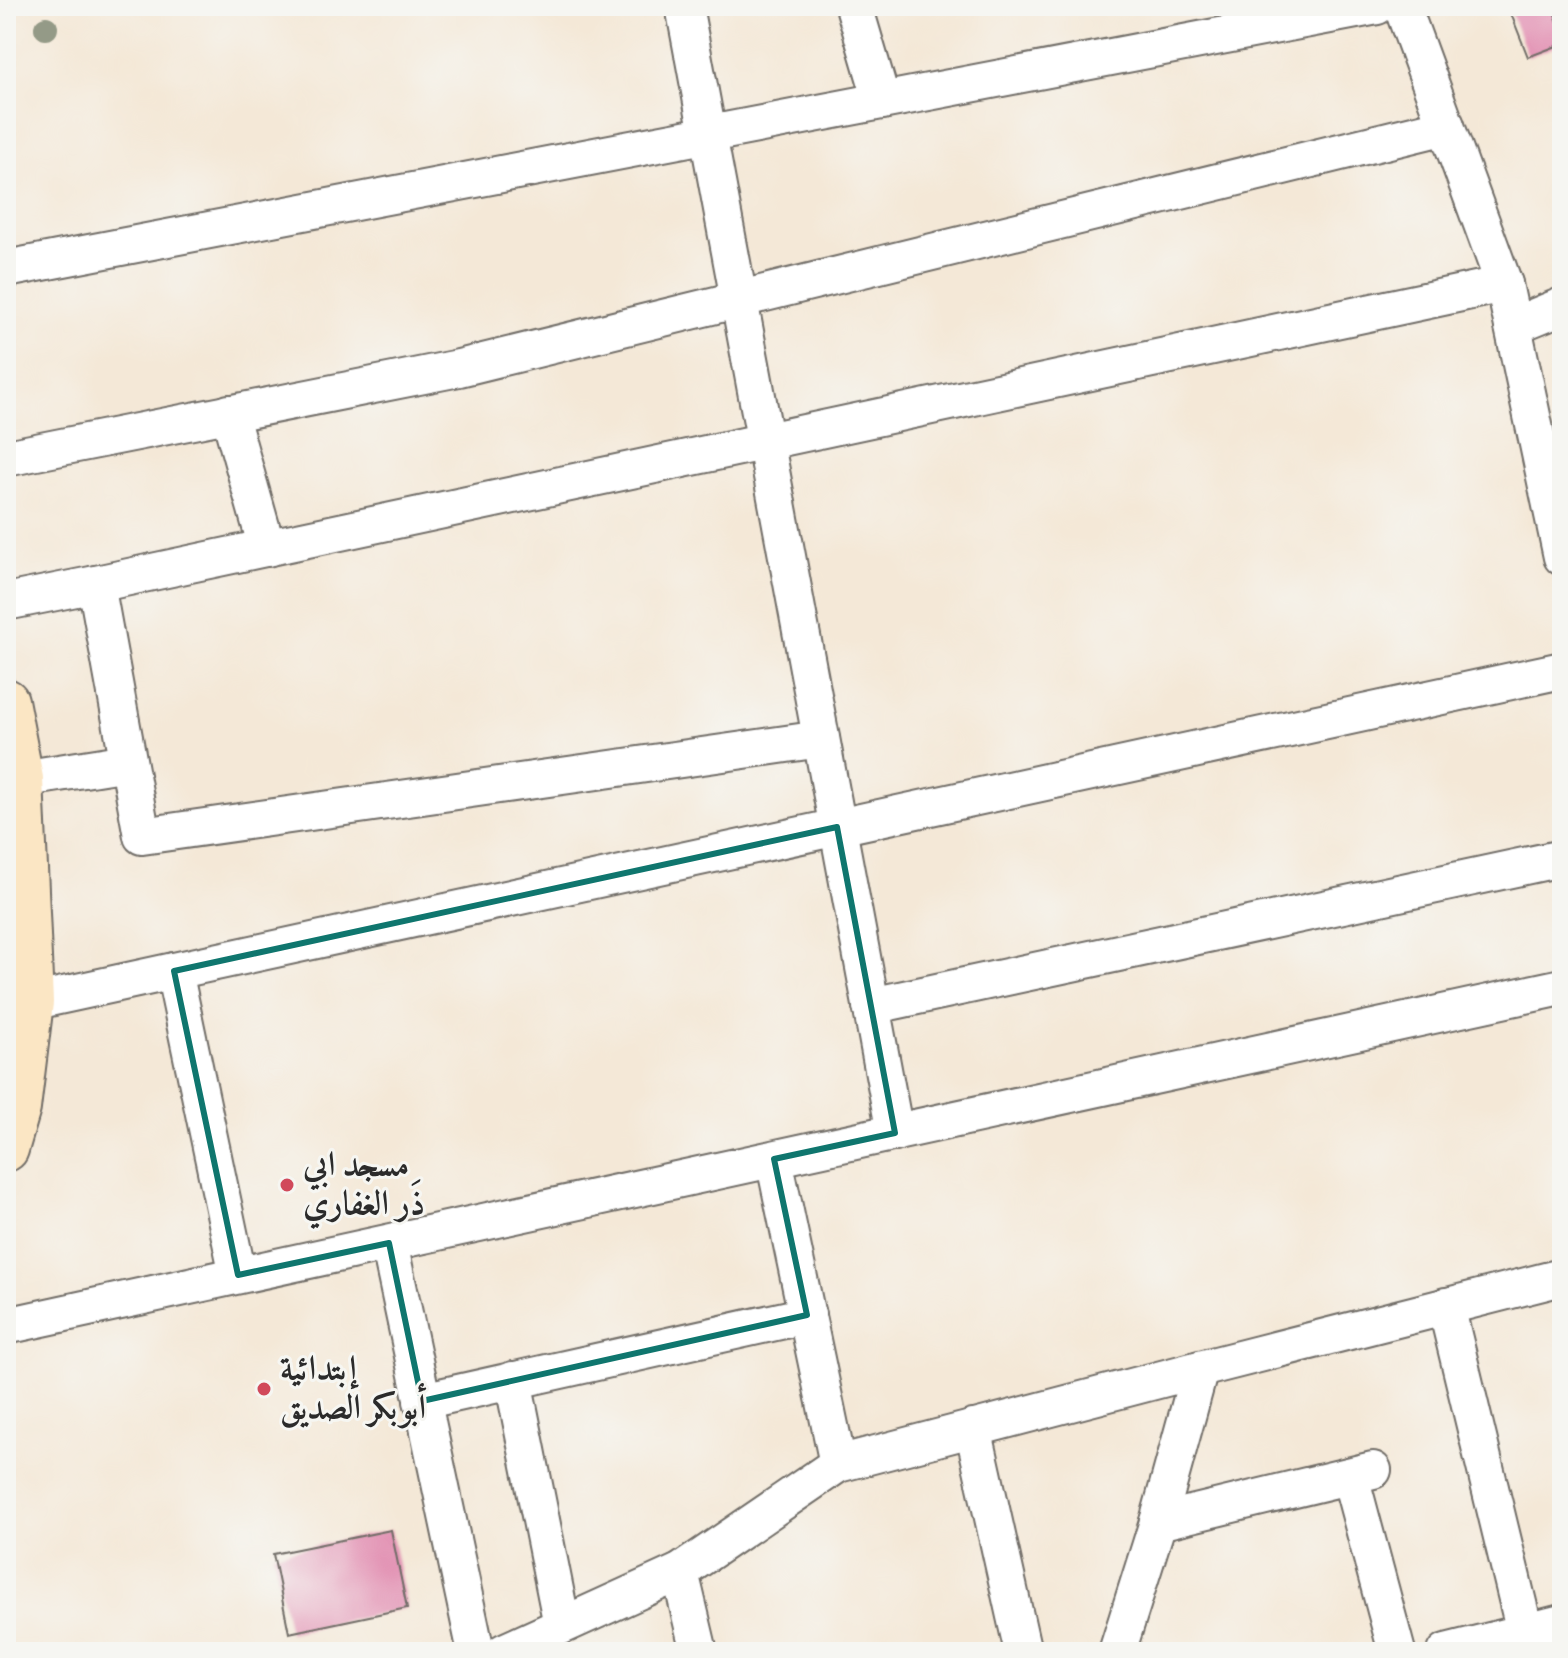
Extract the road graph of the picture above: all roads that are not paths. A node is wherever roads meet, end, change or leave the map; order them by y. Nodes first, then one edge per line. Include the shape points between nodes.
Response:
1 (684, 6) edge
2 (854, 6) edge
3 (1377, 6) edge
4 (1402, 6) edge
5 (882, 101) junction
6 (1446, 126) junction
7 (708, 134) junction
8 (6, 269) edge
9 (1504, 284) junction
10 (738, 299) junction
11 (1562, 306) edge
12 (1513, 326) junction
13 (229, 413) junction
14 (765, 442) junction
15 (6, 458) edge
16 (267, 548) junction
17 (1562, 557) edge
18 (96, 584) junction
19 (6, 602) edge
20 (1562, 670) edge
21 (6, 701) edge
22 (821, 739) junction
23 (128, 762) junction
24 (21, 779) junction
25 (837, 827) junction
26 (1562, 858) edge
27 (174, 971) junction
28 (1562, 987) edge
29 (31, 1002) junction
30 (871, 1006) junction
31 (895, 1133) junction
32 (6, 1149) edge
33 (774, 1159) junction
34 (389, 1243) junction
35 (238, 1275) junction
36 (1562, 1277) edge
37 (1446, 1306) junction
38 (807, 1315) junction
39 (6, 1326) edge
40 (1200, 1369) junction
41 (513, 1380) junction
42 (422, 1401) junction
43 (973, 1428) junction
44 (838, 1464) junction
45 (1158, 1522) junction
46 (680, 1572) junction
47 (1562, 1623) edge
48 (562, 1625) junction
49 (1526, 1642) edge
50 (476, 1652) edge
51 (504, 1652) edge
52 (699, 1652) edge
53 (1023, 1652) edge
54 (1117, 1652) edge
55 (1397, 1652) edge
56 (1446, 1652) edge

1 - 7 street
2 - 5 street
3 - 5 street
4 - 6 street
5 - 7 street
6 - 9 street
6 - 10 street
7 - 8 street
7 - 10 street
9 - 12 street
9 - 14 street
10 - 13 street via 459,368
10 - 14 street
11 - 12 street
12 - 17 street
13 - 15 street
13 - 16 street
14 - 16 street
14 - 22 street
16 - 18 street
18 - 19 street
18 - 23 street
20 - 25 street
21 - 24 street
22 - 23 street via 142,836
22 - 25 street
23 - 24 street
24 - 29 street
25 - 27 street
25 - 30 street
26 - 30 street
27 - 29 street
27 - 35 street
28 - 31 street
29 - 32 street via 18,1108
30 - 31 street
31 - 33 street
33 - 34 street
33 - 38 street
34 - 35 street
34 - 42 street
35 - 39 street
36 - 37 street
37 - 40 street
37 - 49 street
38 - 41 street
38 - 44 street
40 - 43 street
40 - 45 street
41 - 42 street
41 - 48 street
42 - 50 street
43 - 44 street
43 - 53 street
44 - 46 street
45 - 54 street
45 - 55 street via 1362,1473
46 - 48 street
46 - 52 street
47 - 49 street
48 - 51 street
49 - 56 street

